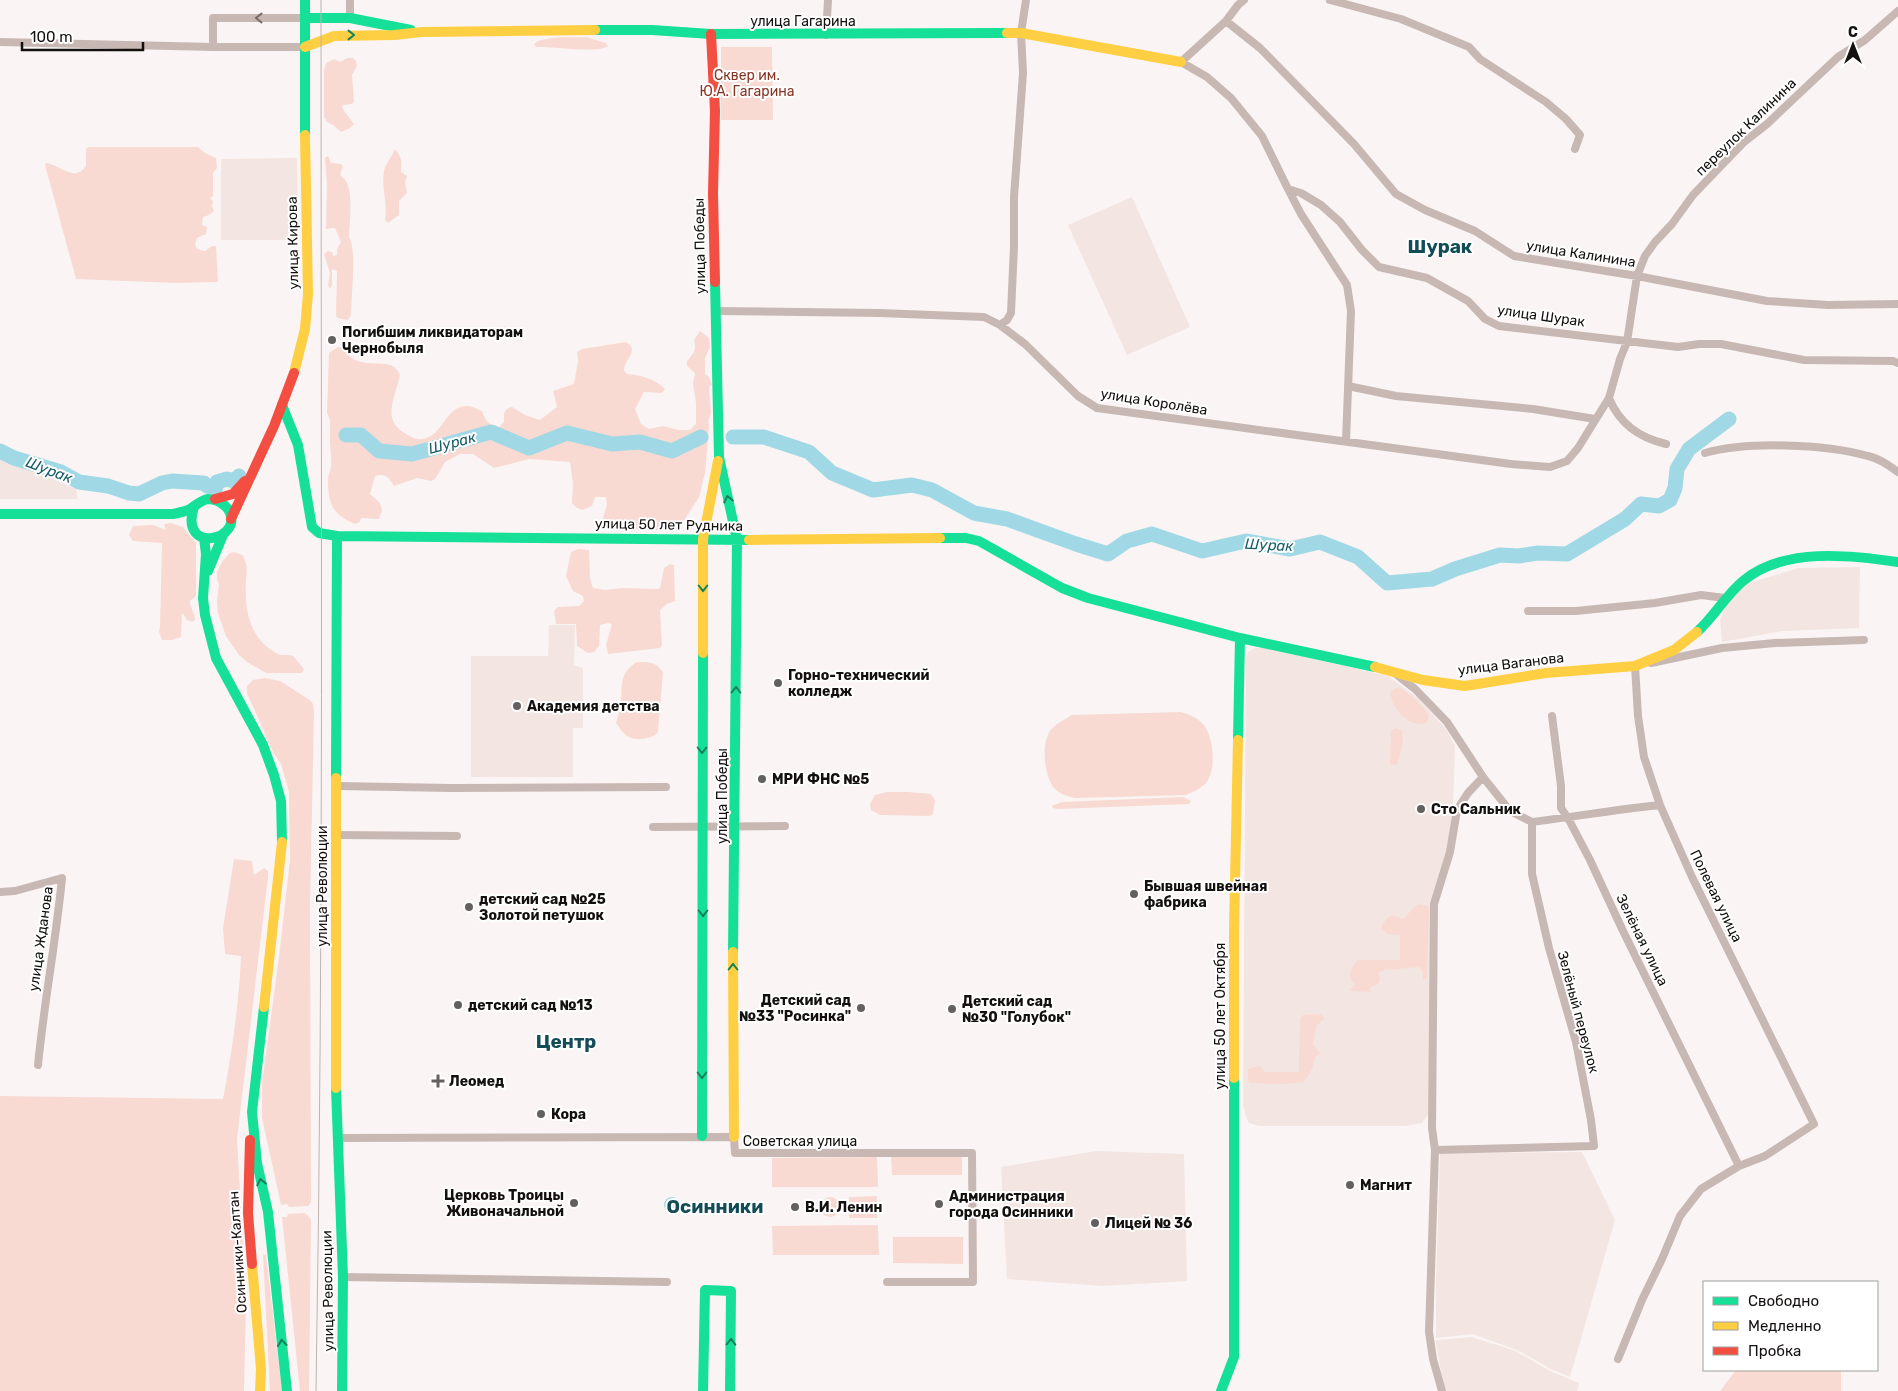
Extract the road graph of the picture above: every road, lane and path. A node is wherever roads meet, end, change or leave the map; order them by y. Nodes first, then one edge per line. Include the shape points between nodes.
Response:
1 (305, 0) edge
2 (350, 0) edge
3 (828, 0) edge
4 (1026, 0) edge
5 (1244, 0) edge
6 (1330, 0) edge
7 (1898, 11) edge
8 (305, 18) junction
9 (350, 18) junction
10 (1226, 21) junction
11 (422, 32) junction
12 (711, 34) junction
13 (826, 34) junction
14 (1021, 34) junction
15 (0, 42) edge
16 (213, 47) junction
17 (305, 47) junction
18 (1181, 62) junction
19 (1575, 150) dead end
20 (1288, 189) junction
21 (1637, 276) junction
22 (1898, 304) edge
23 (715, 311) junction
24 (1000, 325) junction
25 (1627, 342) junction
26 (1898, 362) edge
27 (1348, 386) junction
28 (1609, 398) junction
29 (282, 405) junction
30 (1595, 419) junction
31 (1346, 441) junction
32 (1666, 444) dead end
33 (1705, 452) dead end
34 (719, 457) junction
35 (1898, 472) edge
36 (251, 475) junction
37 (215, 500) junction
38 (194, 507) junction
39 (0, 514) edge
40 (173, 514) junction
41 (231, 519) junction
42 (191, 525) junction
43 (223, 535) junction
44 (337, 536) junction
45 (204, 538) junction
46 (703, 539) junction
47 (737, 540) junction
48 (1898, 562) edge
49 (204, 579) junction
50 (1725, 598) junction
51 (1528, 611) dead end
52 (1240, 638) junction
53 (1864, 640) dead end
54 (1635, 666) junction
55 (1392, 671) junction
56 (1552, 716) dead end
57 (1483, 777) junction
58 (336, 786) junction
59 (666, 787) dead end
60 (1660, 805) junction
61 (1568, 818) junction
62 (1532, 822) junction
63 (702, 826) junction
64 (736, 826) junction
65 (785, 826) dead end
66 (653, 827) dead end
67 (336, 835) junction
68 (457, 836) dead end
69 (0, 892) edge
70 (38, 1065) dead end
71 (252, 1112) junction
72 (702, 1136) junction
73 (734, 1137) junction
74 (339, 1138) junction
75 (1435, 1150) junction
76 (1739, 1166) junction
77 (343, 1277) junction
78 (667, 1282) dead end
79 (887, 1282) dead end
80 (1618, 1359) dead end
81 (260, 1391) edge
82 (287, 1391) edge
83 (342, 1391) edge
84 (703, 1391) edge
85 (730, 1391) edge
86 (1221, 1391) edge
87 (1442, 1391) edge

1 - 8 street, улица Кирова
2 - 9 street
3 - 13 street
4 - 14 street
5 - 10 street
6 - 19 street via 1401,19 1469,47 1480,59 1566,119 1580,135
7 - 21 street, переулок Калинина via 1865,40 1838,57 1722,164 1655,242
8 - 9 street, улица Гагарина
8 -> 16 street, улица Гагарина via 213,18
8 - 17 street, улица Кирова
9 - 11 street, улица Гагарина
10 - 18 street
10 - 21 street, улица Калинина via 1273,61 1354,144 1396,194 1475,231 1514,256
11 - 12 street, улица Гагарина via 652,30
17 -> 11 street, улица Гагарина via 334,36
12 - 13 street, улица Гагарина
12 - 23 street, улица Победы via 715,111 712,193
13 - 14 street, улица Гагарина
14 - 18 street, улица Гагарина
14 - 24 street via 1023,73 1014,197 1011,313
15 - 16 street, улица Гагарина
16 - 17 street, улица Гагарина
17 - 29 street, улица Кирова via 308,299 299,354
18 - 20 street via 1207,77 1231,98 1262,136
20 - 25 street, улица Шурак via 1321,205 1380,267 1427,278 1468,301 1485,319 1499,326
20 - 27 street via 1347,285 1351,311
21 - 22 street, улица Калинина via 1767,301 1828,305
21 - 25 street, переулок Калинина
23 - 24 street, улица Королёва via 972,316
23 - 34 street, улица Победы
24 - 31 street, улица Королёва via 1034,352 1078,396 1097,408
25 - 26 street, улица Шурак via 1678,347 1721,344 1804,360
25 - 28 street
27 - 30 street via 1396,396 1533,409
27 - 31 street
28 - 30 street, улица Королёва
28 - 32 street via 1614,410 1633,431
29 - 36 street, улица Кирова
29 - 44 street via 298,445 312,528 319,533
30 - 31 street, улица Королёва via 1567,461 1550,467
33 - 35 street via 1723,447 1815,447 1870,456
34 - 46 street, улица Победы
47 -> 34 street, улица Победы
36 - 37 street via 233,494
36 - 41 street, улица Кирова
37 - 38 street via 205,500
37 - 41 street via 226,507
38 - 40 street
38 - 42 street
39 - 40 street
40 - 42 street
41 - 43 street
42 - 45 street via 196,534
43 - 45 street via 212,540
43 - 49 street
44 - 46 street, улица 50 лет Рудника
44 - 58 street, улица Революции
45 - 49 street
46 - 47 street, улица 50 лет Рудника
46 -> 63 street, улица Победы
47 - 52 street, улица 50 лет Рудника via 966,538 979,541 1062,588 1088,598
64 -> 47 street, улица Победы
48 - 50 street, улица Ваганова via 1856,556 1802,557 1760,569
49 - 71 street via 205,615 216,658 263,745 281,801 282,842
50 - 51 street via 1701,595 1576,611
50 - 54 street, улица Ваганова via 1691,638 1674,650
52 - 55 street, улица Ваганова
52 - 86 street, улица 50 лет Октября via 1234,929 1234,1357
53 - 54 street, улица Ваганова via 1722,648
54 - 55 street, улица Ваганова via 1546,673 1465,686
54 - 60 street, Полевая улица via 1644,757
55 - 57 street via 1447,722
56 - 61 street, Зелёная улица via 1561,808
57 - 62 street via 1510,810
57 - 75 street via 1458,810 1450,852 1434,904 1432,1128
58 - 59 street
58 - 67 street, улица Революции
60 - 61 street
60 - 76 street, Полевая улица via 1700,894 1814,1124 1765,1156
61 - 62 street
61 - 76 street, Зелёная улица
62 - 75 street, Зелёный переулок via 1532,874 1548,948 1576,1042 1594,1146
63 - 64 street
63 - 66 street
63 -> 72 street, улица Победы
64 - 65 street
73 -> 64 street, улица Победы
67 - 68 street
67 - 74 street, улица Революции via 335,996
69 - 70 street, улица Жданова via 62,878
71 - 81 street, Осинники-Калтан via 248,1213
82 -> 71 street via 268,1212 257,1163
72 - 73 street, Советская улица
72 - 74 street, Советская улица
73 - 79 street, Советская улица via 735,1153 972,1153 973,1282
74 - 77 street, улица Революции
75 - 87 street via 1429,1332
76 - 80 street via 1701,1189 1680,1216
77 - 78 street
77 - 83 street, улица Революции
85 -> 84 street via 731,1291 705,1290

